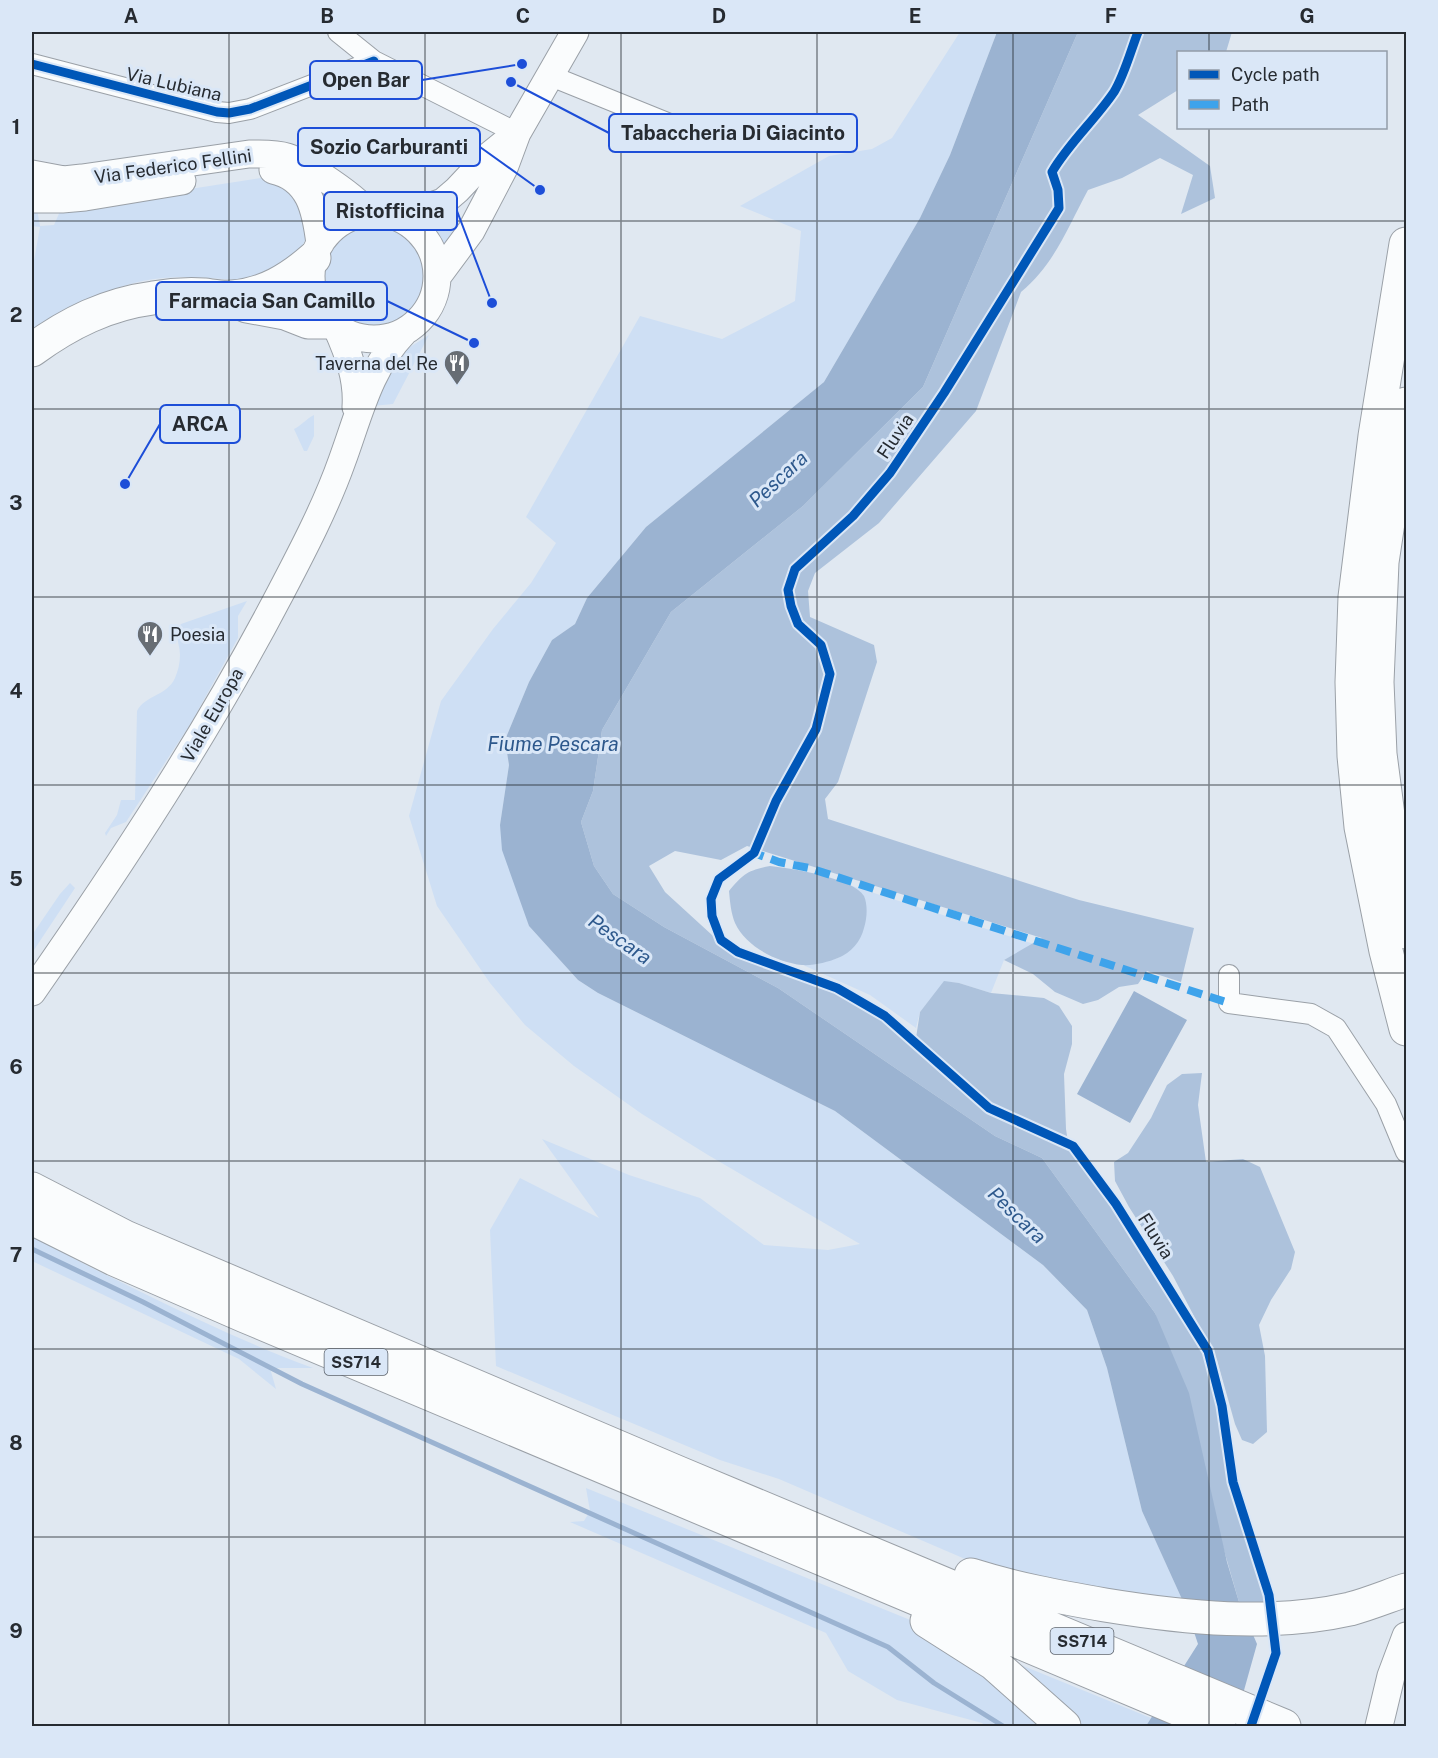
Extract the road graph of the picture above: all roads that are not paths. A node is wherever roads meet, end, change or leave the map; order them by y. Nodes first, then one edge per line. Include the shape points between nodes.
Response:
1 (339, 32) edge
2 (575, 32) edge
3 (374, 61) junction
4 (32, 64) edge
5 (551, 76) junction
6 (682, 129) dead end
7 (517, 133) junction
8 (32, 174) edge
9 (32, 199) edge
10 (381, 215) junction
11 (1407, 244) edge
12 (317, 251) junction
13 (437, 277) junction
14 (229, 297) junction
15 (334, 325) junction
16 (404, 332) junction
17 (32, 350) edge
18 (1407, 404) edge
19 (355, 418) junction
20 (1407, 932) edge
21 (1229, 975) dead end
22 (36, 981) edge
23 (1407, 1029) edge
24 (1407, 1152) edge
25 (32, 1189) edge
26 (32, 1218) edge
27 (878, 1569) junction
28 (1402, 1589) edge
29 (1407, 1636) edge
30 (1064, 1726) edge
31 (1219, 1726) edge
32 (1284, 1726) edge
33 (1379, 1726) edge

1 - 3 street
2 - 5 main road
3 - 4 street, Via Lubiana via 250,109 229,113
3 - 7 street
5 - 6 street
5 - 7 main road
7 - 10 main road via 443,202 421,210
7 - 13 main road via 504,168 471,231
8 - 10 main road, Via Federico Fellini via 64,180 249,153 271,154 304,165
9 - 12 main road, Via Federico Fellini via 85,197 241,171 270,170 285,173 307,192 318,228
10 - 12 main road via 346,220 327,235
10 - 13 main road via 409,224 423,236 435,259
11 - 23 highway via 1375,436 1354,597 1352,682 1361,827 1386,951
12 - 14 highway via 275,286
12 - 15 main road via 311,281 313,292
13 - 16 main road via 428,309
14 - 15 highway via 247,306
14 - 17 highway via 177,295 114,306 68,326
15 - 16 main road via 365,339 385,339
15 - 19 main road, Viale Europa via 354,376
16 - 19 main road, Viale Europa via 373,376
18 - 20 highway via 1382,562 1377,682 1383,775
19 - 22 main road, Viale Europa via 329,494 231,686 184,764
21 - 24 street via 1229,1003 1311,1014 1336,1028 1386,1104
25 - 27 highway, SS714 via 136,1242
26 - 27 highway, SS714 via 212,1301
27 - 28 highway via 910,1554 1037,1593 1203,1618 1321,1614 1352,1608
27 - 30 highway via 890,1603 978,1653
27 - 31 highway, SS714
27 - 32 highway, SS714
29 - 33 main road via 1391,1676

